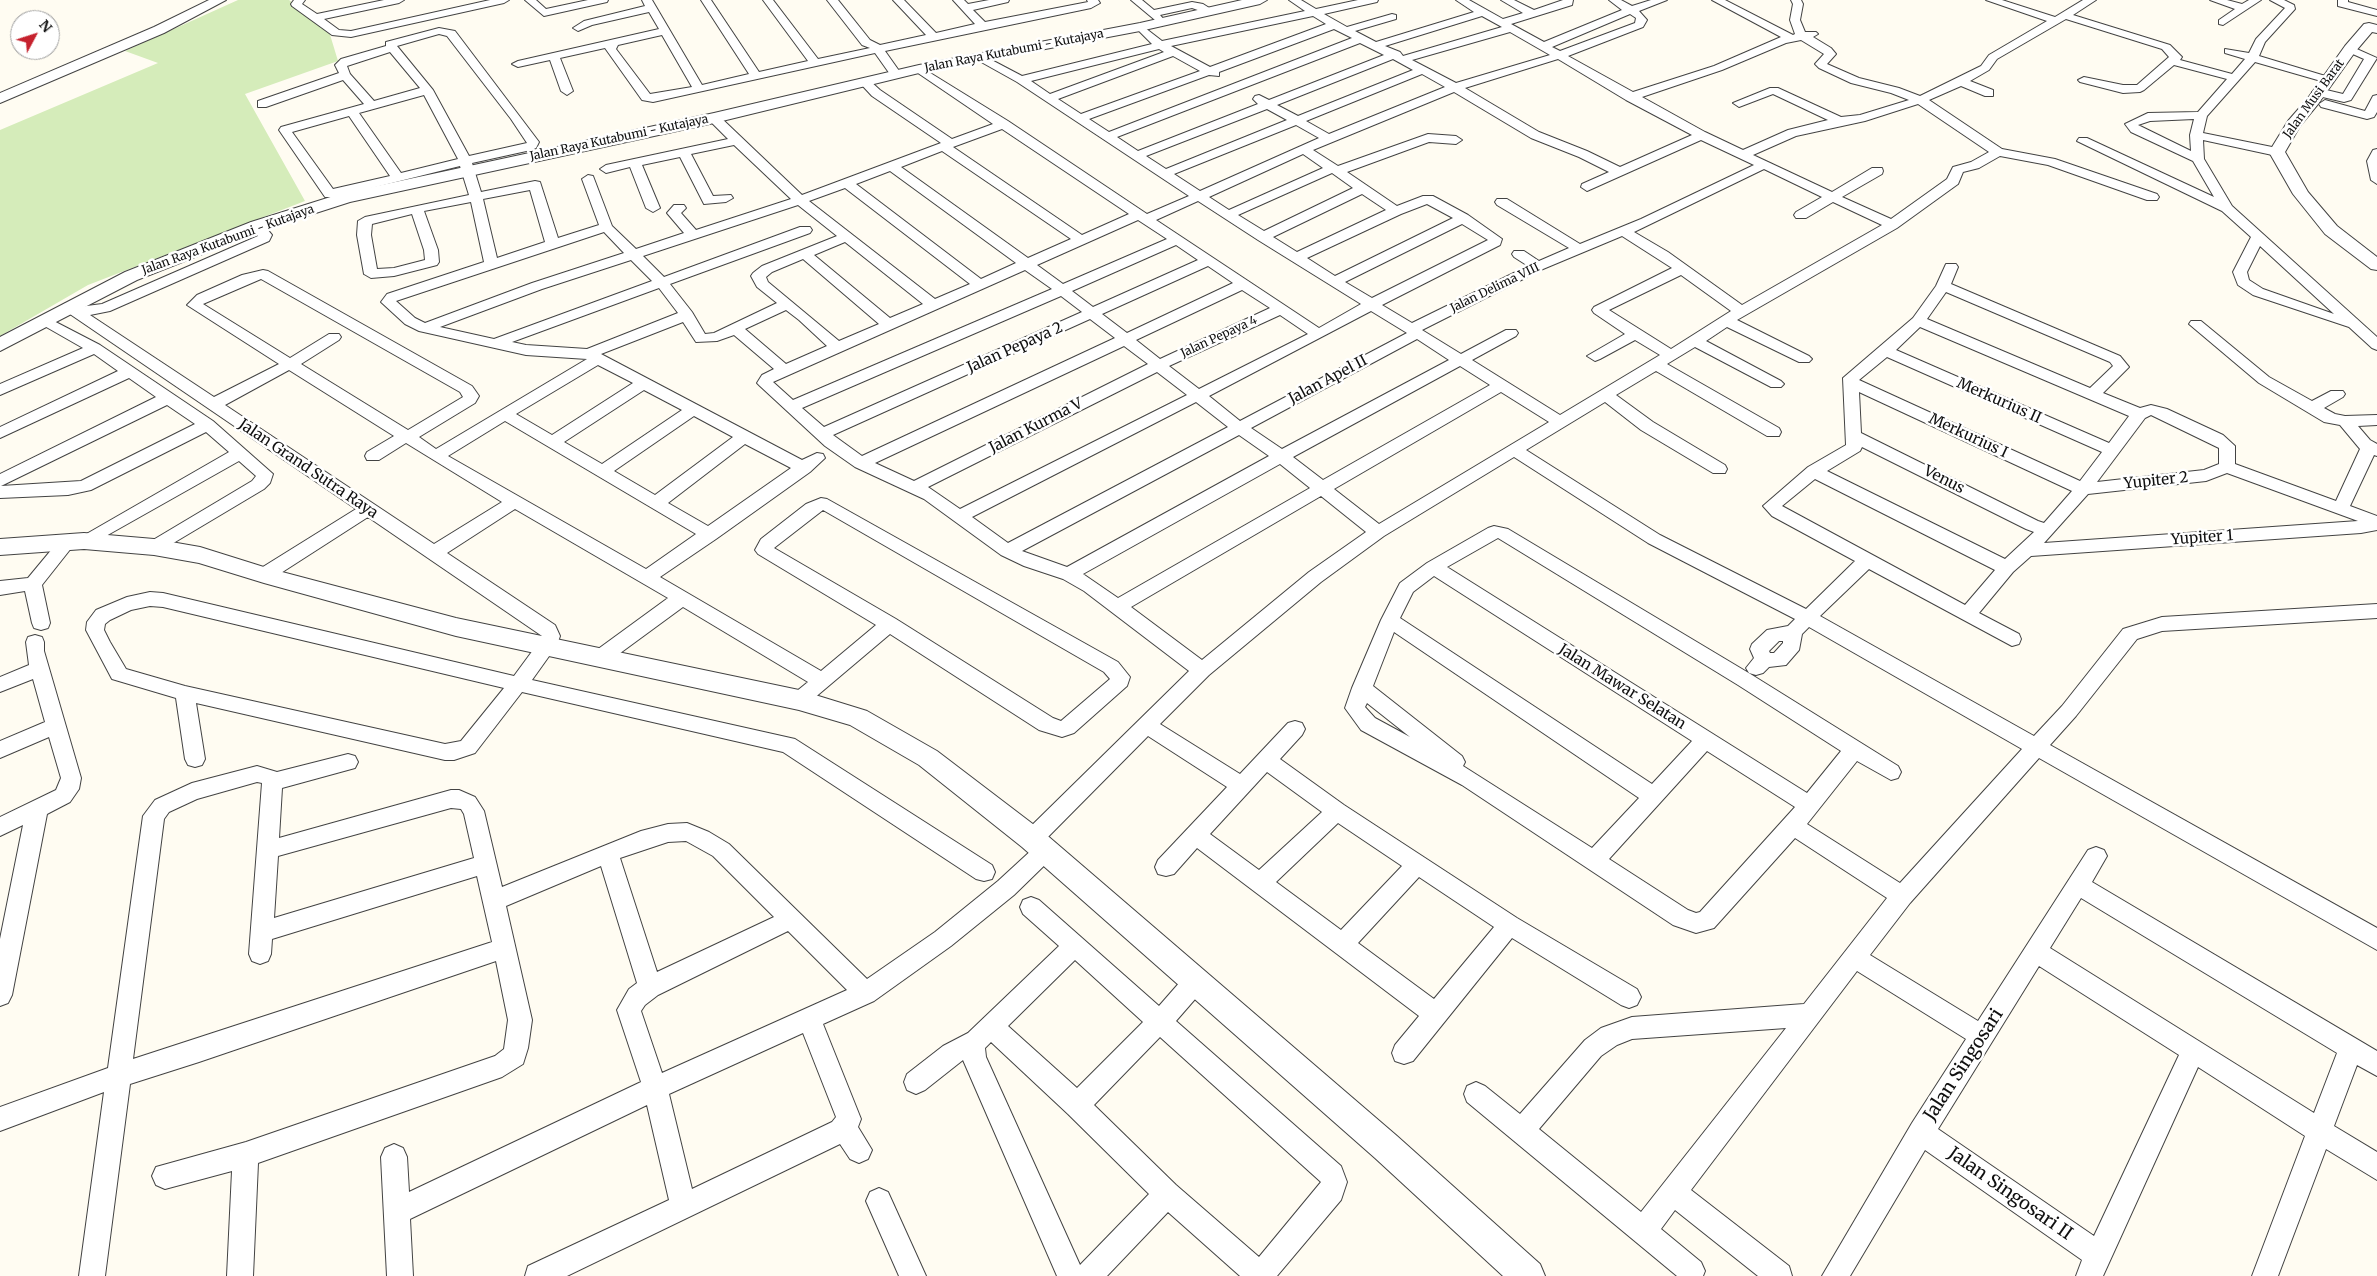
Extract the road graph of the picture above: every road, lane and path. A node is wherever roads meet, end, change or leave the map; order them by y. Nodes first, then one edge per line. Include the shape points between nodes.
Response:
1 (199, 0) edge
2 (219, 0) edge
3 (300, 0) edge
4 (399, 0) edge
5 (504, 0) edge
6 (530, 0) edge
7 (603, 0) edge
8 (706, 0) edge
9 (768, 0) edge
10 (832, 0) edge
11 (898, 0) edge
12 (1004, 0) edge
13 (1092, 0) edge
14 (1136, 0) edge
15 (1260, 0) edge
16 (1294, 0) edge
17 (1373, 0) edge
18 (1461, 0) edge
19 (1506, 0) edge
20 (1568, 0) edge
21 (1614, 0) edge
22 (1661, 0) edge
23 (1717, 0) edge
24 (1796, 0) edge
25 (1991, 0) edge
26 (2091, 0) edge
27 (2215, 0) edge
28 (2256, 0) edge
29 (2275, 0) edge
30 (2343, 0) edge
31 (649, 4) edge
32 (962, 4) edge
33 (2243, 8) junction
34 (1632, 10) junction
35 (1311, 12) junction
36 (1484, 12) junction
37 (1533, 14) junction
38 (1392, 17) dead end
39 (315, 18) junction
40 (1157, 18) junction
41 (2062, 19) junction
42 (2375, 21) edge
43 (2223, 22) dead end
44 (1334, 25) junction
45 (983, 26) junction
46 (1507, 26) junction
47 (1140, 27) junction
48 (578, 28) dead end
49 (1347, 30) junction
50 (665, 31) junction
51 (1822, 33) dead end
52 (934, 36) junction
53 (1796, 36) junction
54 (1362, 38) junction
55 (2260, 41) junction
56 (614, 43) junction
57 (1160, 45) junction
58 (1378, 45) junction
59 (1544, 46) junction
60 (391, 48) junction
61 (865, 48) junction
62 (878, 49) junction
63 (2350, 49) junction
64 (1172, 53) junction
65 (1560, 55) junction
66 (554, 56) junction
67 (1400, 57) junction
68 (980, 58) junction
69 (2252, 59) junction
70 (2172, 60) junction
71 (815, 63) junction
72 (518, 64) dead end
73 (919, 70) junction
74 (1423, 70) junction
75 (1209, 71) junction
76 (345, 75) junction
77 (756, 76) junction
78 (889, 76) junction
79 (2235, 78) junction
80 (1021, 80) junction
81 (2084, 80) dead end
82 (2328, 80) junction
83 (866, 82) junction
84 (1961, 82) junction
85 (1455, 86) junction
86 (1238, 87) junction
87 (0, 88) edge
88 (699, 89) junction
89 (427, 90) junction
90 (567, 91) dead end
91 (1989, 93) dead end
92 (1630, 96) junction
93 (2316, 97) junction
94 (0, 98) edge
95 (1049, 98) junction
96 (2377, 99) edge
97 (1920, 100) junction
98 (1267, 103) junction
99 (1739, 103) dead end
100 (262, 104) dead end
101 (371, 105) junction
102 (352, 111) junction
103 (2201, 114) junction
104 (714, 118) junction
105 (1079, 119) junction
106 (1297, 120) junction
107 (1839, 121) junction
108 (1004, 124) junction
109 (1701, 135) junction
110 (2196, 135) junction
111 (1107, 136) junction
112 (1329, 139) junction
113 (739, 140) junction
114 (1456, 140) dead end
115 (2083, 141) dead end
116 (948, 145) junction
117 (1304, 149) junction
118 (684, 152) junction
119 (1998, 152) junction
120 (2277, 152) junction
121 (2377, 153) edge
122 (1744, 154) junction
123 (1138, 155) junction
124 (2198, 159) junction
125 (635, 163) junction
126 (1765, 164) junction
127 (467, 165) junction
128 (891, 166) junction
129 (606, 169) dead end
130 (1336, 170) junction
131 (1877, 171) dead end
132 (1619, 172) junction
133 (1166, 173) junction
134 (398, 178) junction
135 (588, 179) dead end
136 (2377, 180) edge
137 (848, 183) junction
138 (1587, 187) dead end
139 (1363, 188) junction
140 (1201, 196) junction
141 (1832, 196) junction
142 (476, 197) junction
143 (2152, 197) dead end
144 (726, 198) dead end
145 (800, 200) junction
146 (1502, 202) dead end
147 (653, 208) dead end
148 (679, 208) dead end
149 (2227, 208) junction
150 (417, 209) junction
151 (1396, 211) junction
152 (1228, 215) junction
153 (1801, 215) dead end
154 (1143, 217) junction
155 (1463, 218) junction
156 (1892, 225) junction
157 (606, 228) junction
158 (805, 230) dead end
159 (1623, 231) junction
160 (692, 234) junction
161 (1263, 236) junction
162 (2258, 236) junction
163 (847, 237) junction
164 (1081, 240) junction
165 (1177, 240) junction
166 (552, 245) junction
167 (1578, 248) junction
168 (805, 254) junction
169 (1519, 254) dead end
170 (632, 256) junction
171 (1298, 258) junction
172 (1208, 261) junction
173 (1026, 264) junction
174 (492, 265) junction
175 (2377, 265) edge
176 (1538, 266) junction
177 (1951, 267) dead end
178 (1682, 269) junction
179 (1335, 281) junction
180 (662, 282) junction
181 (979, 284) junction
182 (1243, 284) junction
183 (1942, 286) junction
184 (1061, 289) junction
185 (786, 304) junction
186 (932, 304) junction
187 (1372, 304) junction
188 (1280, 308) junction
189 (73, 310) junction
190 (1741, 311) junction
191 (1092, 313) junction
192 (687, 315) junction
193 (46, 321) junction
194 (1728, 321) junction
195 (1918, 321) junction
196 (888, 324) junction
197 (2196, 324) dead end
198 (2354, 325) junction
199 (424, 328) junction
200 (735, 328) junction
201 (1415, 331) junction
202 (1511, 333) dead end
203 (1319, 334) junction
204 (1635, 334) junction
205 (334, 337) dead end
206 (1125, 340) junction
207 (1695, 341) junction
208 (494, 344) junction
209 (0, 345) edge
210 (2377, 345) edge
211 (836, 346) junction
212 (95, 348) junction
213 (1886, 351) junction
214 (1595, 356) dead end
215 (593, 357) junction
216 (1459, 359) junction
217 (1804, 359) dead end
218 (1663, 360) junction
219 (290, 364) junction
220 (1157, 366) junction
221 (784, 370) junction
222 (129, 372) junction
223 (644, 383) junction
224 (1852, 383) junction
225 (1776, 384) dead end
226 (1501, 385) junction
227 (0, 390) edge
228 (1604, 394) junction
229 (2093, 394) junction
230 (2337, 394) dead end
231 (1197, 395) junction
232 (168, 398) junction
233 (214, 404) junction
234 (791, 407) junction
235 (2312, 408) junction
236 (693, 409) junction
237 (504, 414) junction
238 (2139, 414) junction
239 (2377, 420) edge
240 (2345, 421) junction
241 (1560, 422) junction
242 (207, 425) junction
243 (1238, 428) junction
244 (1772, 432) dead end
245 (0, 433) edge
246 (822, 434) junction
247 (745, 436) junction
248 (1855, 436) junction
249 (407, 437) junction
250 (552, 442) junction
251 (2373, 449) edge
252 (1514, 450) junction
253 (2111, 450) junction
254 (241, 453) junction
255 (373, 456) dead end
256 (436, 456) junction
257 (1281, 456) junction
258 (861, 462) junction
259 (2227, 467) junction
260 (1719, 469) dead end
261 (1814, 471) junction
262 (603, 472) junction
263 (0, 481) edge
264 (915, 487) junction
265 (1324, 489) junction
266 (2083, 489) junction
267 (0, 492) edge
268 (514, 502) junction
269 (656, 503) junction
270 (2342, 508) junction
271 (368, 509) junction
272 (960, 516) junction
273 (2377, 523) edge
274 (2040, 527) junction
275 (1378, 532) junction
276 (710, 535) junction
277 (0, 547) edge
278 (68, 547) junction
279 (154, 547) junction
280 (2028, 550) junction
281 (1007, 551) junction
282 (433, 553) junction
283 (1866, 560) junction
284 (1433, 567) junction
285 (2007, 568) junction
286 (1069, 574) junction
287 (264, 575) junction
288 (647, 577) junction
289 (33, 584) junction
290 (0, 588) edge
291 (682, 598) junction
292 (1118, 606) junction
293 (2377, 611) edge
294 (1968, 614) junction
295 (1808, 618) junction
296 (1390, 620) junction
297 (42, 623) dead end
298 (888, 624) junction
299 (2012, 639) dead end
300 (547, 641) junction
301 (35, 642) dead end
302 (601, 657) junction
303 (40, 668) junction
304 (1202, 670) junction
305 (1745, 680) junction
306 (520, 681) junction
307 (822, 681) junction
308 (0, 684) edge
309 (185, 693) junction
310 (799, 700) junction
311 (1146, 725) junction
312 (55, 726) junction
313 (1295, 729) dead end
314 (1705, 740) junction
315 (2034, 748) junction
316 (1854, 749) junction
317 (0, 750) edge
318 (195, 759) dead end
319 (1266, 760) junction
320 (348, 762) dead end
321 (1891, 772) dead end
322 (1469, 779) joint
323 (272, 782) junction
324 (1242, 786) junction
325 (1653, 796) junction
326 (1810, 806) junction
327 (37, 810) junction
328 (1337, 811) junction
329 (1794, 826) junction
330 (0, 827) edge
331 (1196, 835) junction
332 (1039, 849) junction
333 (268, 850) junction
334 (608, 853) junction
335 (2096, 856) dead end
336 (1594, 861) junction
337 (1418, 863) junction
338 (485, 864) junction
339 (1166, 867) dead end
340 (984, 872) dead end
341 (1260, 884) junction
342 (2078, 885) junction
343 (1902, 896) junction
344 (493, 901) junction
345 (1031, 907) dead end
346 (791, 919) junction
347 (1510, 925) junction
348 (262, 932) junction
349 (2377, 940) edge
350 (1342, 945) junction
351 (1073, 947) junction
352 (504, 948) junction
353 (2036, 951) junction
354 (260, 954) dead end
355 (1854, 957) junction
356 (1192, 986) junction
357 (650, 987) junction
358 (866, 993) junction
359 (0, 995) edge
360 (1629, 997) dead end
361 (1436, 1015) junction
362 (1809, 1015) junction
363 (809, 1018) junction
364 (1162, 1019) junction
365 (984, 1034) junction
366 (1982, 1036) junction
367 (2351, 1048) junction
368 (2193, 1050) junction
369 (1404, 1053) dead end
370 (2377, 1064) edge
371 (120, 1074) junction
372 (916, 1082) dead end
373 (655, 1088) junction
374 (1476, 1094) dead end
375 (1077, 1105) junction
376 (0, 1119) edge
377 (844, 1128) junction
378 (1521, 1131) junction
379 (2320, 1131) junction
380 (1921, 1132) junction
381 (859, 1150) dead end
382 (246, 1155) junction
383 (394, 1157) dead end
384 (2377, 1167) edge
385 (165, 1176) dead end
386 (1673, 1192) junction
387 (1167, 1194) junction
388 (879, 1201) dead end
389 (684, 1206) junction
390 (398, 1212) junction
391 (1643, 1231) junction
392 (2094, 1266) edge
393 (1692, 1271) dead end
394 (92, 1276) edge
395 (240, 1276) edge
396 (400, 1276) edge
397 (538, 1276) edge
398 (913, 1276) edge
399 (1070, 1276) edge
400 (1088, 1276) edge
401 (1260, 1276) edge
402 (1528, 1276) edge
403 (1779, 1276) edge
404 (1835, 1276) edge
405 (2265, 1276) edge

1 - 87 street
2 - 94 street via 150,34
3 - 39 street via 296,4
4 - 39 street
5 - 39 street via 351,34 336,33
6 - 7 street via 544,13
8 - 77 street
9 - 71 street
10 - 61 street
11 - 52 street
12 - 32 street
13 - 45 street via 1095,3 1092,5
14 - 40 street
15 - 40 street, Jalan Raya Kutabumi - Kutajaya
16 - 35 street
17 - 35 street
18 - 36 street
19 - 37 street
20 - 37 street via 1568,3
21 - 34 street
22 - 34 street
23 - 53 street
24 - 53 street
25 - 41 street
26 - 41 street
27 - 33 street
28 - 33 street
29 - 55 street via 2290,9
30 - 42 street via 2342,4
31 - 48 street
31 - 50 street
32 - 45 street
33 - 43 street
34 - 59 street
34 - 65 street via 1641,18 1638,26
35 - 44 street
35 - 57 street
36 - 46 street
36 - 58 street
37 - 46 street
38 - 49 street
40 - 47 street, Jalan Raya Kutabumi - Kutajaya
41 - 70 street via 2166,47 2176,57
41 - 84 street via 1994,57 1984,68
42 - 63 street, Jalan Musi Barat
44 - 49 street
44 - 75 street
45 - 52 street
46 - 59 street
46 - 67 street
47 - 57 street
47 - 68 street, Jalan Raya Kutabumi - Kutajaya
49 - 54 street
50 - 56 street
50 - 88 street
51 - 53 street
52 - 62 street
53 - 92 street via 1718,68
53 - 97 street via 1827,50 1830,54 1821,64 1823,66 1855,81 1895,90
54 - 58 street
54 - 86 street
55 - 69 street
55 - 69 street via 2229,50
56 - 66 street
56 - 88 street via 610,49 646,97
57 - 64 street
57 - 80 street
58 - 67 street
59 - 65 street
60 - 76 street via 345,61 340,68
60 - 89 street
60 - 127 street via 393,42 439,31 451,34 532,142 527,147
61 - 62 street
61 - 71 street
61 - 78 street
62 - 78 street
63 - 82 street, Jalan Musi Barat
63 - 93 street via 2371,58 2347,97
64 - 75 street
64 - 95 street
65 - 85 street
65 - 92 street
66 - 72 street
66 - 90 street
67 - 74 street
67 - 98 street
68 - 73 street, Jalan Raya Kutabumi - Kutajaya
68 - 80 street
69 - 79 street
69 - 82 street
70 - 79 street
70 - 81 street via 2140,88 2124,89
71 - 77 street
73 - 78 street, Jalan Raya Kutabumi - Kutajaya
73 - 108 street
74 - 85 street
74 - 106 street
75 - 86 street
75 - 105 street
76 - 100 street
76 - 101 street
77 - 88 street
78 - 83 street, Jalan Raya Kutabumi - Kutajaya
79 - 103 street
80 - 95 street
82 - 93 street, Jalan Musi Barat
83 - 104 street, Jalan Raya Kutabumi - Kutajaya
83 - 116 street via 876,93
84 - 91 street
84 - 97 street
85 - 112 street
85 - 132 street via 1535,135
86 - 98 street
86 - 111 street
89 - 101 street
89 - 127 street
92 - 109 street
93 - 96 street via 2367,115
93 - 120 street, Jalan Musi Barat via 2293,124
95 - 105 street
97 - 107 street via 1861,118
97 - 119 street
98 - 106 street
98 - 123 street
99 - 107 street via 1774,90
101 - 102 street
102 - 134 street
102 - 134 street via 285,130 330,194
103 - 110 street
103 - 124 street via 2148,118 2131,124 2135,129
104 - 113 street
104 - 127 street, Jalan Raya Kutabumi - Kutajaya
105 - 111 street
106 - 112 street
106 - 133 street
107 - 122 street via 1792,133
108 - 116 street
108 - 154 street
109 - 122 street
109 - 132 street
110 - 120 street
110 - 124 street
111 - 123 street
112 - 117 street
113 - 118 street
113 - 145 street
114 - 130 street via 1428,138
115 - 149 street
116 - 128 street
116 - 164 street
117 - 130 street
117 - 140 street
118 - 125 street
118 - 144 street via 708,201
119 - 143 street via 2052,162
119 - 156 street via 1958,170 1953,181
120 - 175 street, Jalan Musi Barat via 2301,194 2331,230
121 - 136 street via 2373,161
122 - 126 street
123 - 133 street
124 - 149 street
125 - 129 street
125 - 147 street
126 - 141 street
126 - 159 street, Jalan Delima VIII
127 - 134 street
127 - 142 street
127 - 189 street, Jalan Raya Kutabumi - Kutajaya via 257,226 131,276
128 - 137 street
128 - 173 street
130 - 139 street
130 - 152 street
131 - 141 street
132 - 138 street
133 - 140 street
135 - 157 street
137 - 145 street
137 - 181 street
139 - 151 street
139 - 161 street
140 - 152 street
140 - 154 street
141 - 153 street
141 - 156 street
142 - 150 street
142 - 166 street via 534,184
142 - 174 street
145 - 160 street
145 - 163 street
146 - 167 street
148 - 160 street via 674,213
149 - 162 street
150 - 150 street via 432,262 371,274 364,222
151 - 155 street via 1428,199
151 - 171 street
152 - 161 street
154 - 164 street
154 - 165 street
155 - 179 street
155 - 187 street via 1496,239 1495,242
156 - 190 street
157 - 166 street
157 - 170 street
158 - 180 street
159 - 167 street, Jalan Delima VIII
159 - 178 street
160 - 170 street
161 - 171 street
162 - 198 street
162 - 198 street via 2240,272 2243,282 2258,292
163 - 168 street
163 - 186 street
164 - 173 street
165 - 172 street
165 - 184 street
166 - 174 street
167 - 176 street, Jalan Delima VIII
168 - 185 street via 767,269 758,276 762,284
168 - 196 street
169 - 176 street
170 - 180 street
170 - 199 street
171 - 179 street
172 - 182 street
172 - 191 street, Jalan Pepaya 2
173 - 181 street
173 - 184 street
174 - 199 street via 389,300 390,305
176 - 201 street, Jalan Delima VIII
177 - 183 street
178 - 190 street
178 - 204 street via 1599,310
179 - 187 street
180 - 192 street
180 - 208 street
181 - 186 street
182 - 188 street
182 - 206 street
183 - 195 street
183 - 229 street via 2115,359 2121,367
184 - 191 street
184 - 234 street
185 - 200 street
185 - 211 street
186 - 196 street
187 - 201 street
187 - 203 street
188 - 203 street
188 - 220 street, Jalan Pepaya 4
189 - 193 street, Jalan Raya Kutabumi - Kutajaya
189 - 233 street, Jalan Grand Sutra Raya
190 - 194 street
191 - 206 street
191 - 246 street, Jalan Pepaya 2
192 - 200 street via 701,339 712,339
192 - 215 street
193 - 209 street, Jalan Raya Kutabumi - Kutajaya
193 - 212 street
194 - 207 street
194 - 217 street
195 - 213 street
195 - 229 street
196 - 211 street
197 - 235 street via 2264,380
198 - 210 street
199 - 208 street
200 - 221 street
201 - 216 street
201 - 243 street, Jalan Apel II
202 - 216 street
203 - 231 street
204 - 214 street
204 - 218 street
205 - 219 street
206 - 220 street
206 - 258 street
207 - 218 street
207 - 225 street
208 - 215 street
211 - 221 street
212 - 222 street
212 - 227 street
213 - 224 street via 1851,378
213 - 253 street, Merkurius II
215 - 223 street
215 - 237 street
216 - 226 street
216 - 257 street
218 - 228 street
218 - 244 street
219 - 233 street
219 - 249 street
219 - 249 street via 196,308 194,303 247,278 263,274 470,393 469,400
220 - 231 street
220 - 264 street, Jalan Kurma V
221 - 234 street via 772,375 765,383
222 - 232 street
222 - 245 street
223 - 236 street
223 - 250 street
224 - 248 street
224 - 266 street, Merkurius I
226 - 241 street
226 - 265 street
228 - 241 street
228 - 260 street via 1648,426
229 - 238 street
230 - 235 street
231 - 243 street
231 - 272 street
232 - 242 street
232 - 263 street
233 - 271 street, Jalan Grand Sutra Raya
234 - 246 street
235 - 240 street via 2330,418
236 - 247 street
236 - 262 street
237 - 250 street
237 - 256 street
238 - 253 street
238 - 259 street via 2151,410 2161,413 2217,439 2227,446
239 - 240 street
240 - 251 street
241 - 252 street
242 - 254 street
242 - 267 street via 85,486
243 - 257 street
243 - 281 street, Jalan Apel II
246 - 258 street
247 - 269 street
247 - 276 street via 811,463
248 - 261 street via 1854,447
248 - 274 street, Venus
249 - 255 street
249 - 256 street
250 - 262 street
251 - 270 street
252 - 275 street
252 - 295 street via 1654,539
253 - 266 street
254 - 278 street
254 - 279 street via 265,474 264,479
256 - 268 street
257 - 265 street
257 - 286 street
258 - 264 street
259 - 266 street, Yupiter 2 via 2206,475
259 - 270 street
261 - 283 street via 1772,506
261 - 285 street
262 - 269 street
264 - 272 street
265 - 275 street
265 - 292 street
266 - 274 street
268 - 282 street
268 - 288 street
269 - 276 street
270 - 273 street
271 - 282 street, Jalan Grand Sutra Raya
271 - 287 street
272 - 281 street
273 - 280 street, Yupiter 1 via 2361,527
274 - 280 street
275 - 304 street via 1315,577
276 - 288 street
277 - 278 street
278 - 279 street
278 - 289 street
279 - 287 street via 200,555
280 - 285 street
281 - 286 street
282 - 300 street, Jalan Grand Sutra Raya
283 - 294 street
283 - 295 street
284 - 296 street via 1406,588
284 - 305 street via 1488,534 1502,533
284 - 314 street, Jalan Mawar Selatan
285 - 294 street
286 - 292 street
287 - 300 street via 456,627
288 - 291 street
289 - 290 street
289 - 297 street
291 - 302 street
291 - 307 street
292 - 304 street
293 - 315 street via 2162,624 2130,634 2069,711
294 - 299 street
295 - 305 street via 1793,632 1792,646 1779,660 1764,660
295 - 315 street
296 - 322 street via 1362,688 1454,761
296 - 325 street
298 - 298 street via 1057,728 1062,729 1074,722 1120,682 1120,677 1111,668 827,505 812,508 764,546 768,553
298 - 307 street
300 - 302 street
300 - 306 street
301 - 303 street
302 - 310 street
303 - 308 street
303 - 312 street
304 - 311 street
305 - 316 street
306 - 309 street via 468,747 445,752
306 - 309 street via 150,598 127,604 103,615 96,622 95,630 119,674
306 - 340 street via 788,744
307 - 310 street
309 - 318 street
310 - 332 street via 858,718 892,735 928,758
311 - 324 street
311 - 332 street
312 - 317 street
312 - 327 street via 71,778 69,789 63,796
313 - 319 street
314 - 325 street
314 - 326 street, Jalan Mawar Selatan
315 - 343 street
315 - 349 street
316 - 321 street
316 - 326 street
319 - 324 street
319 - 328 street
320 - 323 street
322 - 336 street
323 - 333 street
323 - 371 street via 268,777 257,774 192,792 162,806 154,816
324 - 331 street
325 - 336 street
326 - 329 street
327 - 330 street
327 - 359 street
328 - 337 street
328 - 341 street
329 - 336 street via 1706,921 1696,923 1681,918
329 - 343 street
331 - 339 street
331 - 341 street
332 - 356 street
332 - 358 street via 1012,880 943,939
333 - 338 street via 459,799 474,811
333 - 348 street
334 - 344 street
334 - 346 street via 641,840 686,832 721,850
334 - 357 street
335 - 342 street, Jalan Singosari
337 - 347 street
337 - 350 street
338 - 344 street
338 - 348 street
341 - 350 street
342 - 353 street, Jalan Singosari
342 - 367 street
343 - 355 street
344 - 352 street
345 - 351 street
346 - 357 street
346 - 358 street
347 - 360 street
347 - 361 street
348 - 354 street
350 - 361 street
351 - 364 street
351 - 365 street
352 - 371 street via 200,1051
352 - 382 street via 520,1020 514,1056
353 - 366 street, Jalan Singosari
353 - 368 street
355 - 362 street
355 - 366 street
356 - 364 street
356 - 402 street via 1386,1147
357 - 373 street via 637,996 629,1010
358 - 363 street
361 - 369 street
362 - 378 street via 1632,1028 1609,1036 1593,1048
362 - 386 street
363 - 373 street
363 - 377 street via 849,1119
364 - 375 street
364 - 401 street via 1332,1175 1332,1190
365 - 372 street
365 - 375 street
365 - 399 street via 973,1049 974,1057
366 - 380 street, Jalan Singosari
367 - 370 street
367 - 379 street
368 - 379 street
368 - 392 street
371 - 376 street
371 - 394 street
373 - 389 street
373 - 390 street
374 - 378 street
375 - 387 street
377 - 381 street
377 - 389 street
378 - 391 street
379 - 384 street
379 - 405 street
380 - 392 street, Jalan Singosari II
380 - 404 street, Jalan Singosari
382 - 385 street
382 - 395 street
383 - 390 street
386 - 391 street
386 - 403 street
387 - 400 street
387 - 401 street
388 - 398 street
389 - 397 street
390 - 396 street
391 - 393 street

